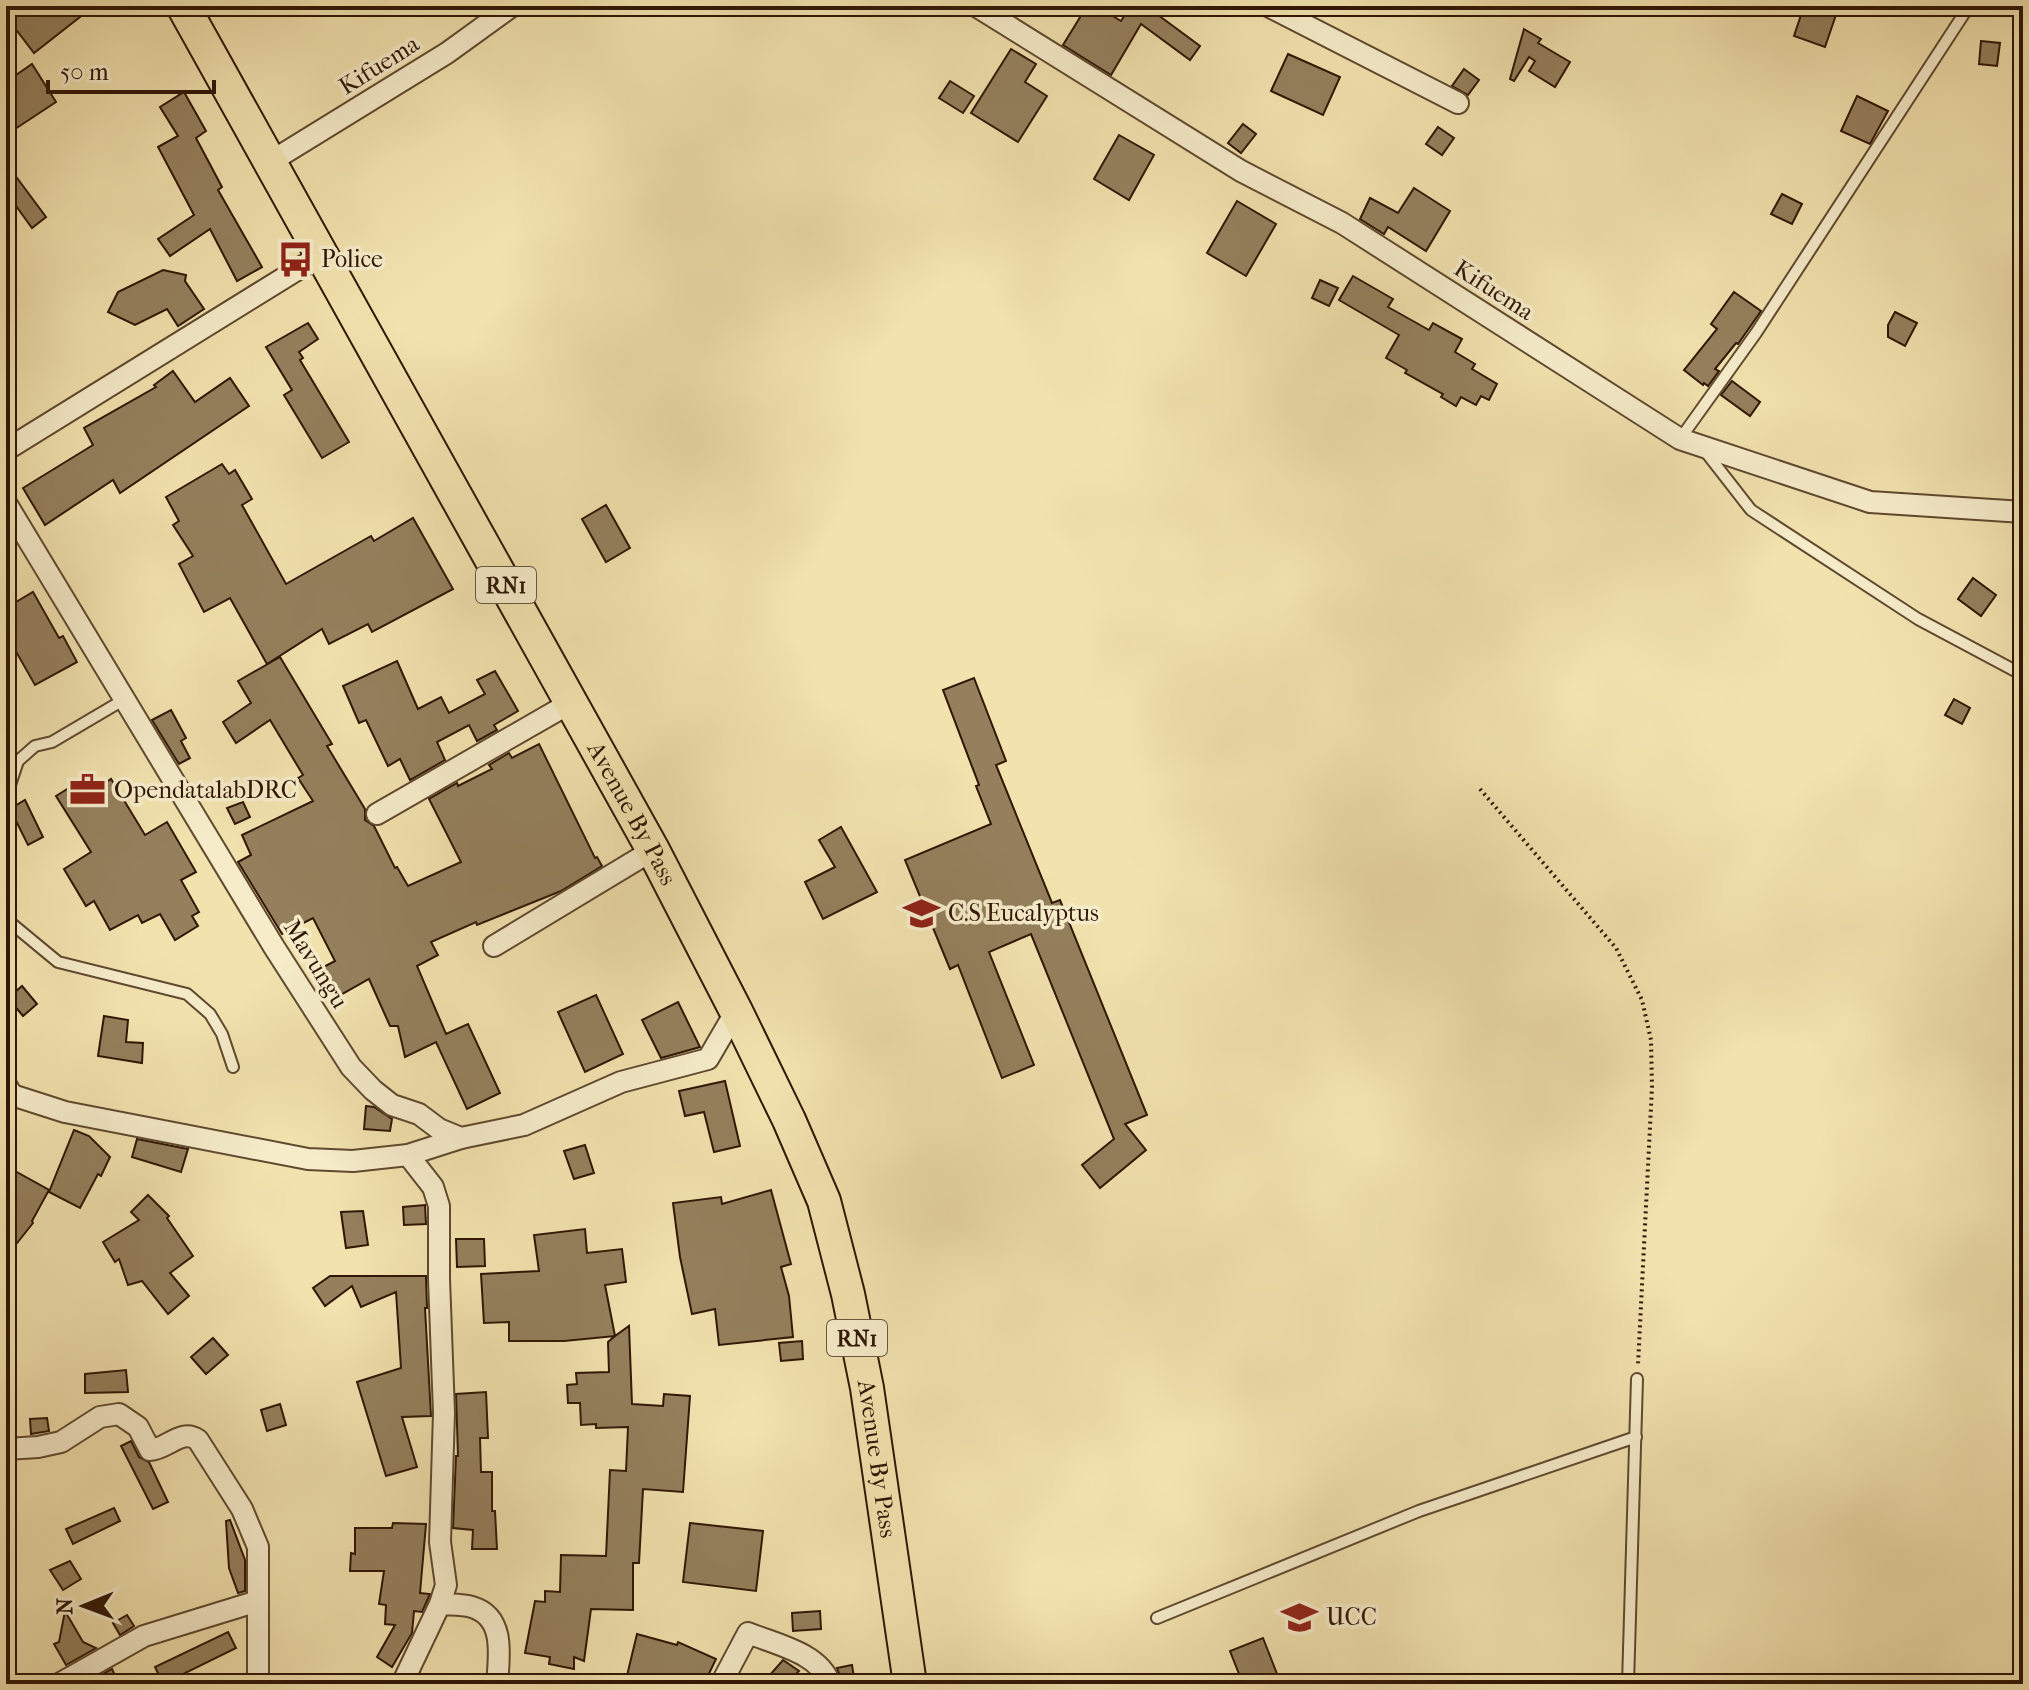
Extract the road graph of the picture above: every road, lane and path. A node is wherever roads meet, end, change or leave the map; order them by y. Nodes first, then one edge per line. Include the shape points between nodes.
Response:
1 (183, 6) edge
2 (976, 6) edge
3 (1268, 6) edge
4 (1969, 6) edge
5 (505, 8) edge
6 (1458, 103) dead end
7 (270, 162) junction
8 (321, 255) junction
9 (1680, 439) junction
10 (1701, 446) junction
11 (6, 450) edge
12 (6, 503) edge
13 (2023, 512) edge
14 (2023, 675) edge
15 (125, 699) junction
16 (572, 702) junction
17 (1480, 789) dead end
18 (6, 797) edge
19 (377, 814) dead end
20 (653, 850) junction
21 (6, 919) edge
22 (494, 946) dead end
23 (736, 1011) junction
24 (233, 1067) dead end
25 (8, 1091) edge
26 (461, 1138) junction
27 (408, 1155) junction
28 (1637, 1379) joint
29 (1636, 1437) junction
30 (6, 1449) edge
31 (258, 1601) junction
32 (440, 1604) junction
33 (1157, 1618) dead end
34 (59, 1684) edge
35 (258, 1684) edge
36 (402, 1684) edge
37 (497, 1684) edge
38 (721, 1684) edge
39 (830, 1684) edge
40 (910, 1684) edge
41 (1628, 1684) edge

1 - 7 highway, Avenue By Pass / RN1
2 - 9 street, Kifuema via 1241,171 1342,223
3 - 6 street
4 - 9 lane via 1756,333
5 - 7 street, Kifuema via 447,53
7 - 8 highway, Avenue By Pass / RN1
8 - 11 street
8 - 16 highway, Avenue By Pass / RN1
9 - 10 street, Kifuema
10 - 13 street, Kifuema via 1870,502
10 - 14 lane via 1751,510 1918,619
12 - 15 street, Mavungu
15 - 18 lane via 52,742 35,746 18,761
15 - 26 street, Mavungu via 351,1067 392,1105
16 - 19 street
16 - 20 highway, Avenue By Pass / RN1
17 - 28 path via 1616,948 1642,1000 1651,1040 1652,1087
20 - 22 street
20 - 23 highway, Avenue By Pass / RN1
21 - 24 lane via 58,962 187,994 210,1014
23 - 26 street via 708,1059 621,1082 524,1125
23 - 40 highway, Avenue By Pass / RN1 via 824,1201 869,1403
25 - 27 street via 65,1112 308,1159
26 - 27 street
27 - 32 street via 433,1187 439,1206 444,1413 440,1542 446,1585
28 - 29 lane
29 - 33 lane via 1419,1511
29 - 41 lane
30 - 31 street via 61,1442 107,1414 119,1414 138,1427 150,1450 191,1435 242,1509 258,1547
31 - 34 street via 144,1636
31 - 35 street
32 - 36 street
32 - 37 street via 471,1606 495,1625 500,1646
38 - 39 street via 748,1633 773,1639 823,1668

